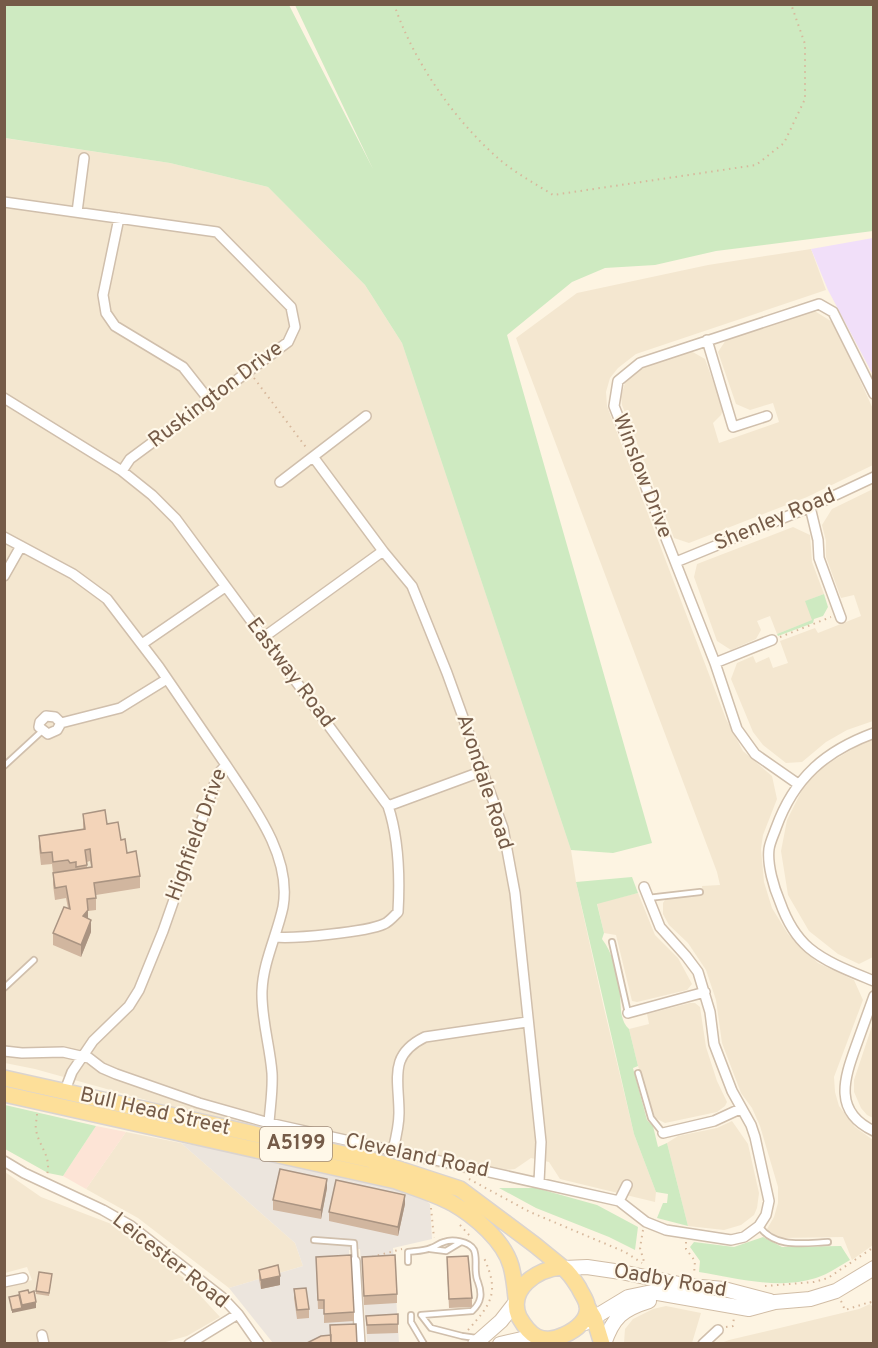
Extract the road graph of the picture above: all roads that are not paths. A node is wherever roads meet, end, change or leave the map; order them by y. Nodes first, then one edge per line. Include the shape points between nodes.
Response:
1 (84, 158) dead end
2 (4, 202) edge
3 (77, 212) junction
4 (119, 218) junction
5 (707, 340) junction
6 (873, 394) edge
7 (4, 398) edge
8 (209, 400) junction
9 (366, 416) dead end
10 (767, 416) dead end
11 (314, 458) junction
12 (122, 471) junction
13 (873, 477) edge
14 (280, 482) dead end
15 (810, 507) junction
16 (4, 537) edge
17 (21, 546) junction
18 (383, 551) junction
19 (676, 562) junction
20 (4, 576) edge
21 (225, 587) junction
22 (841, 616) road end
23 (264, 637) junction
24 (772, 640) road end
25 (142, 644) junction
26 (715, 663) junction
27 (167, 679) junction
28 (61, 723) junction
29 (42, 730) junction
30 (873, 733) edge
31 (226, 765) junction
32 (4, 766) edge
33 (483, 771) junction
34 (798, 784) junction
35 (388, 806) junction
36 (644, 887) dead end
37 (700, 892) dead end
38 (648, 898) junction
39 (275, 937) junction
40 (612, 942) dead end
41 (33, 960) dead end
42 (873, 981) edge
43 (4, 988) edge
44 (705, 992) junction
45 (873, 996) edge
46 (628, 1013) joint
47 (527, 1022) junction
48 (4, 1051) edge
49 (82, 1056) junction
50 (638, 1073) dead end
51 (4, 1078) edge
52 (64, 1092) junction
53 (4, 1094) edge
54 (60, 1107) junction
55 (740, 1109) junction
56 (268, 1123) junction
57 (873, 1131) edge
58 (663, 1133) joint
59 (393, 1150) junction
60 (4, 1161) edge
61 (539, 1182) junction
62 (627, 1185) dead end
63 (619, 1201) junction
64 (759, 1226) junction
65 (314, 1239) dead end
66 (461, 1242) junction
67 (828, 1242) dead end
68 (430, 1249) junction
69 (355, 1261) joint
70 (408, 1262) dead end
71 (563, 1268) junction
72 (873, 1268) edge
73 (23, 1278) dead end
74 (4, 1282) edge
75 (668, 1294) junction
76 (515, 1301) junction
77 (775, 1302) junction
78 (238, 1314) junction
79 (411, 1315) dead end
80 (587, 1316) junction
81 (718, 1330) road end
82 (542, 1339) edge
83 (478, 1341) edge
84 (189, 1344) edge
85 (260, 1344) edge
86 (360, 1344) edge
87 (424, 1344) edge
88 (500, 1344) edge
89 (603, 1344) edge
90 (703, 1344) edge

1 - 3 street
2 - 3 street, Ruskington Drive
3 - 4 street, Ruskington Drive
4 - 8 street via 103,295 106,312 115,326 183,367
4 - 8 street, Ruskington Drive via 217,232 291,307 295,327 288,342
5 - 6 street, Winslow Drive via 819,304 833,312
5 - 10 street via 733,427
5 - 19 street, Winslow Drive via 640,363 618,381 614,406
7 - 12 street, Eastway Road
8 - 12 street, Ruskington Drive via 130,459
9 - 11 street
11 - 14 street
11 - 18 street, Avondale Road
12 - 21 street, Eastway Road via 176,519
13 - 15 street, Shenley Road
15 - 19 street, Shenley Road
15 - 22 street via 819,558
16 - 17 street, Highfield Drive
17 - 20 street
17 - 25 street, Highfield Drive via 73,574 107,599
18 - 23 street
18 - 33 street, Avondale Road via 412,586
19 - 26 street, Winslow Drive
21 - 23 street, Eastway Road
21 - 25 street
23 - 35 street, Eastway Road
24 - 26 street
25 - 27 street, Highfield Drive
26 - 34 street, Winslow Drive via 737,729 755,754
27 - 28 street via 120,708
27 - 31 street, Highfield Drive
28 - 29 street via 48,734
28 - 29 street via 46,716 40,722
29 - 32 lane
30 - 34 street via 853,740 819,762
31 - 39 street via 274,846 284,882
31 - 49 street, Highfield Drive via 218,774 139,990
33 - 35 street
33 - 47 street, Avondale Road via 503,828 515,893
34 - 42 street via 769,849 773,886 788,923 808,947
35 - 39 street, Eastway Road via 395,826 398,912 384,924 361,929 288,939
36 - 38 street
37 - 38 lane
38 - 44 street via 660,927 698,972
39 - 56 street via 264,971 262,993 272,1074
40 - 46 lane
41 - 43 lane
44 - 46 street
44 - 55 street via 714,1044
45 - 57 street via 845,1076 844,1093 849,1110 860,1125
47 - 59 street via 424,1037 411,1044 400,1056 397,1068 399,1116
47 - 61 street, Avondale Road via 541,1142
48 - 49 street
49 - 52 street, Highfield Drive
49 - 56 street, Cleveland Road via 116,1074
50 - 58 lane via 651,1118
51 - 52 main road, Bull Head Street / A5199
52 - 54 street, Highfield Drive
52 - 71 main road, Bull Head Street / A5199 via 370,1160 460,1189
53 - 54 main road, Bull Head Street / A5199
54 - 76 main road, Bull Head Street / A5199 via 396,1181 431,1194 453,1204 481,1225 505,1252 511,1265
55 - 58 street via 714,1121
55 - 64 street via 751,1125 768,1192 768,1208
56 - 59 street, Cleveland Road
59 - 61 street, Cleveland Road
60 - 78 street, Leicester Road via 131,1226 192,1272
61 - 63 street, Cleveland Road
62 - 63 street
63 - 64 street, Cleveland Road via 646,1222 666,1230 731,1240 744,1237
64 - 67 lane via 780,1243
65 - 69 lane via 354,1243
66 - 68 lane via 444,1242
66 - 68 lane via 446,1251
66 - 83 lane via 474,1251 476,1279 482,1289 480,1302 472,1311 421,1314 431,1328
68 - 70 lane via 408,1252
69 - 86 street
71 - 76 main road via 551,1268 525,1283
71 - 77 main road, Oadby Road via 621,1272 724,1289
71 - 80 main road via 575,1282
72 - 77 main road, Oadby Road via 836,1291 810,1299
73 - 74 street
75 - 77 main road, Oadby Road via 735,1307
75 - 80 main road, Oadby Road via 652,1292 628,1297
75 - 89 main road via 631,1307 616,1317
76 - 82 main road via 522,1321
76 - 83 main road via 501,1321
78 - 84 street
78 - 85 street, Leicester Road
79 - 87 lane
80 - 82 main road via 558,1338
80 - 89 main road
81 - 90 street
82 - 88 main road

